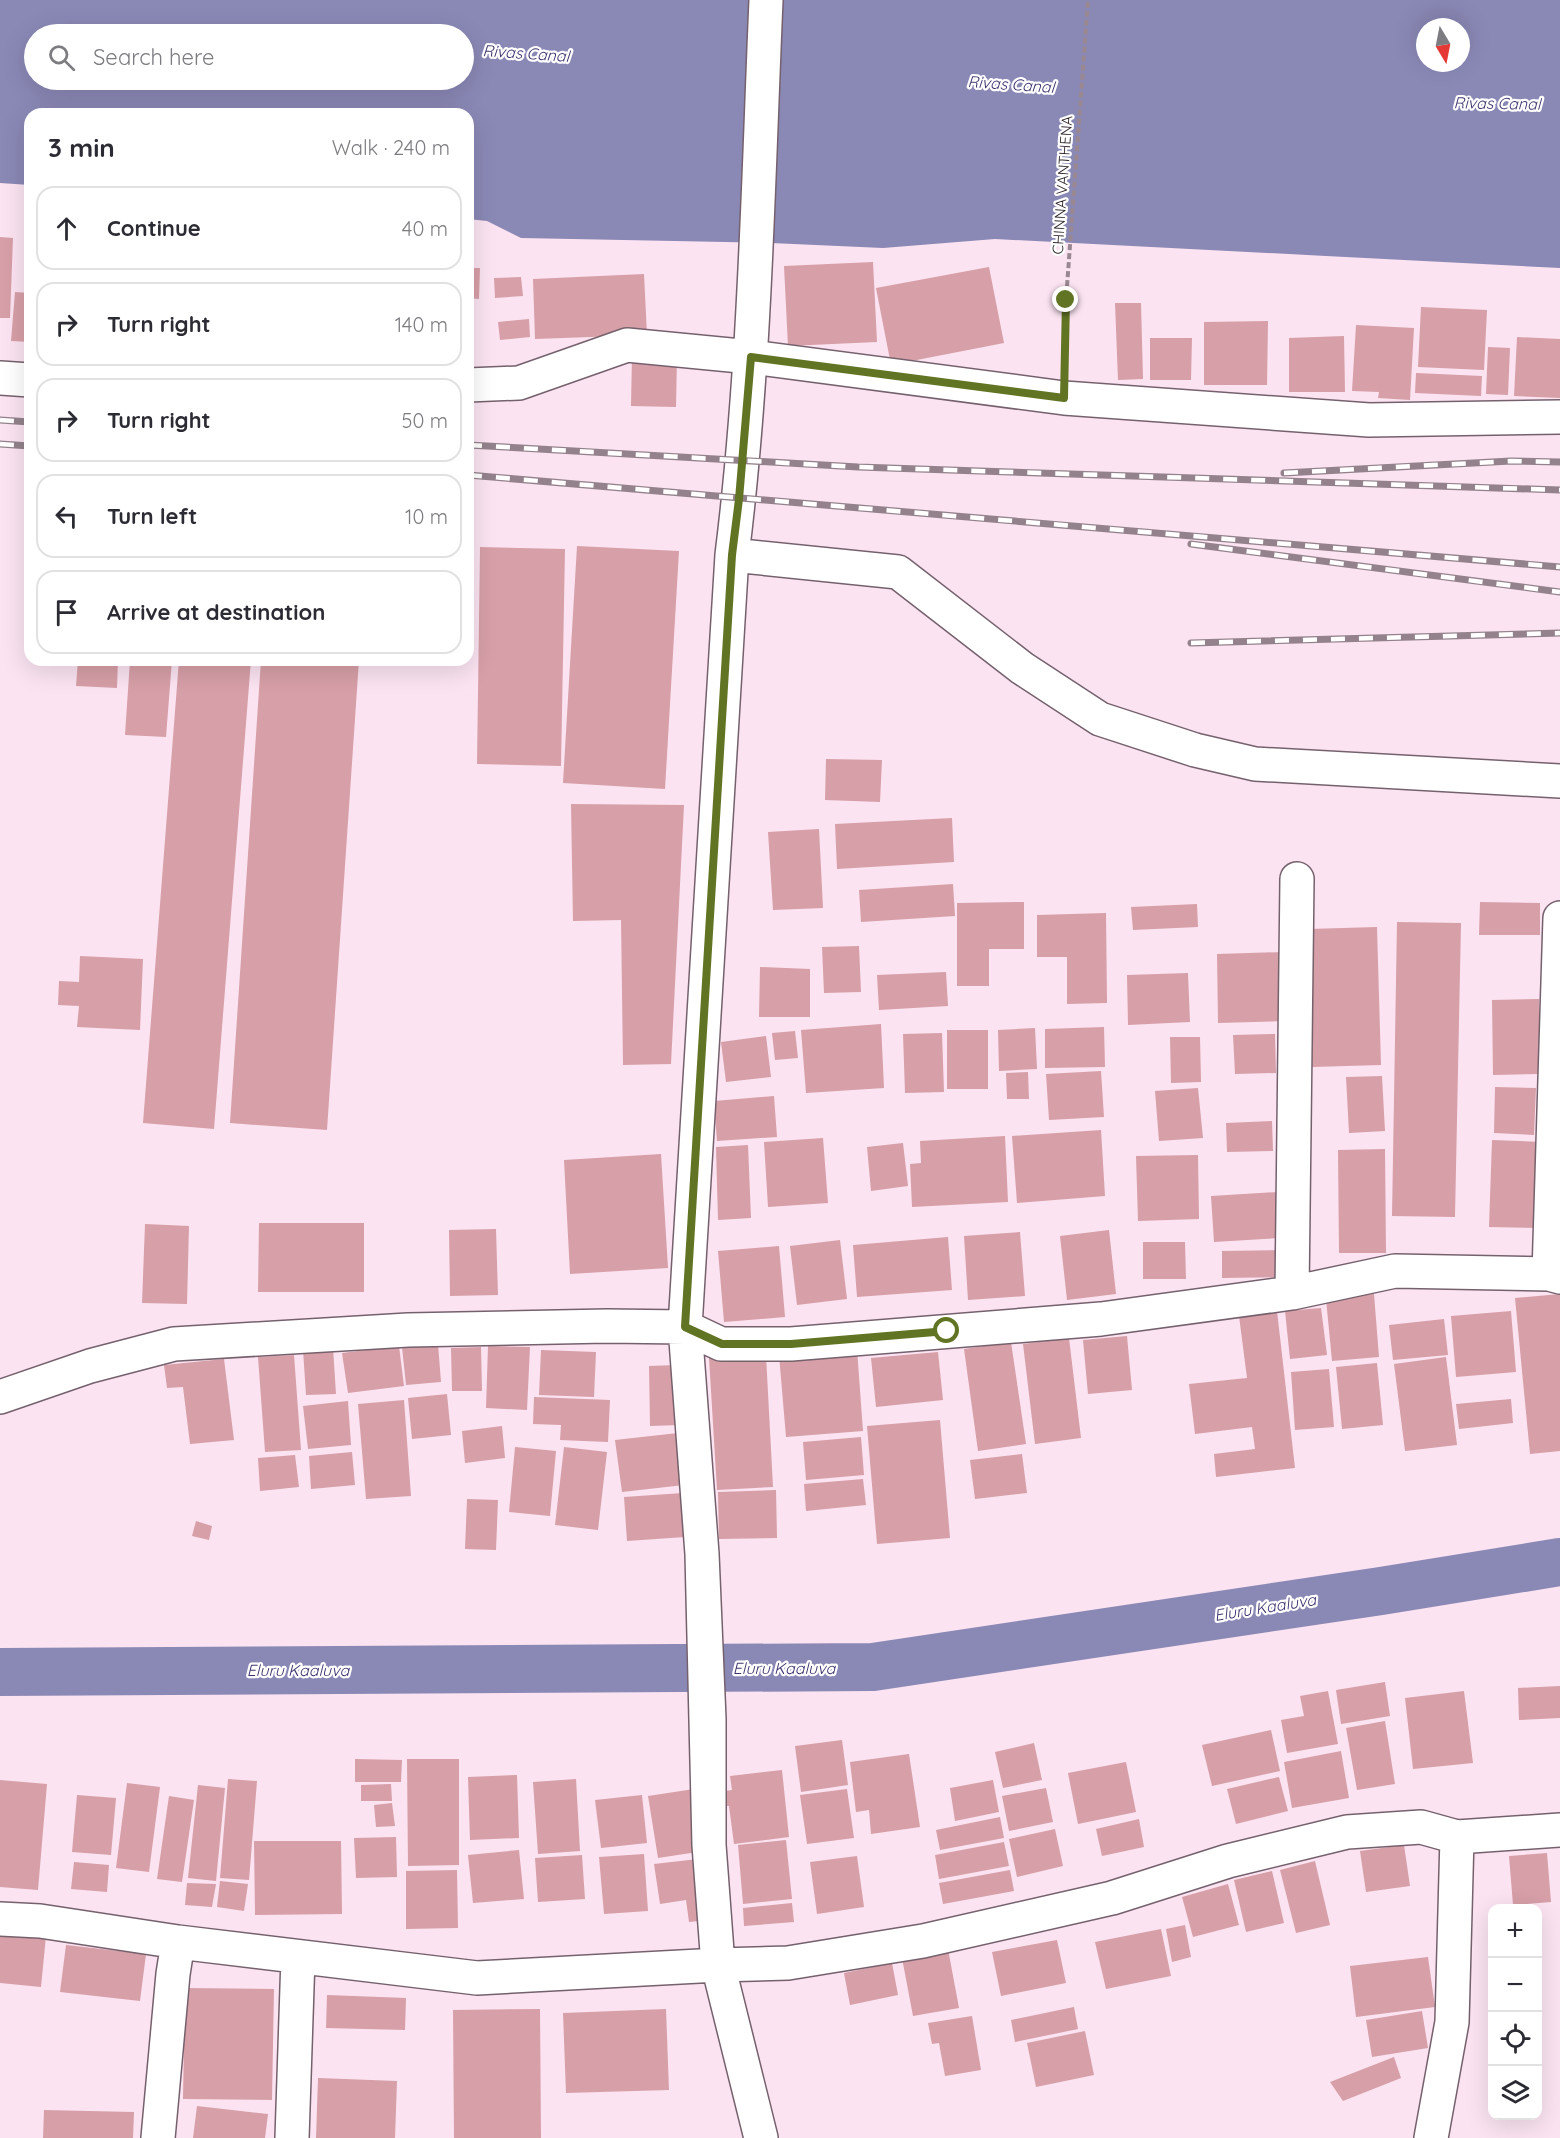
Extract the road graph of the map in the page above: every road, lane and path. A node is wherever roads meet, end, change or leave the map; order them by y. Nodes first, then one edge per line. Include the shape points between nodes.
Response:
1 (766, 0) edge
2 (1088, 0) edge
3 (751, 357) junction
4 (0, 378) edge
5 (24, 380) edge
6 (474, 385) edge
7 (1064, 398) junction
8 (1560, 417) edge
9 (732, 555) junction
10 (1560, 781) edge
11 (1297, 879) dead end
12 (1560, 918) edge
13 (1555, 1276) edge
14 (1292, 1293) junction
15 (685, 1327) junction
16 (0, 1397) edge
17 (1560, 1830) edge
18 (1457, 1837) junction
19 (0, 1919) edge
20 (178, 1942) junction
21 (298, 1957) junction
22 (718, 1965) junction
23 (158, 2138) edge
24 (292, 2138) edge
25 (761, 2138) edge
26 (1431, 2138) edge

1 - 3 street
2 - 7 path, CHINNA VANTHENA via 1066,300
3 - 6 street via 627,345 519,383
3 - 7 street
3 - 9 street
4 - 5 street
7 - 8 street via 1369,420
9 - 10 street via 898,572 1022,668 1100,719 1195,750 1256,764
9 - 15 street
11 - 14 street
12 - 13 street
13 - 14 street via 1395,1271
14 - 15 street via 1101,1318 791,1344 722,1344
15 - 16 street via 408,1330 174,1344 90,1366
15 - 22 street via 702,1554 709,1719 709,1845
17 - 18 street
18 - 22 street via 1420,1827 1347,1832 1228,1861 1112,1898 923,1941 788,1963
18 - 26 street via 1452,2022
19 - 20 street via 40,1921
20 - 21 street
20 - 23 street
21 - 22 street via 477,1978
21 - 24 street
22 - 25 street

